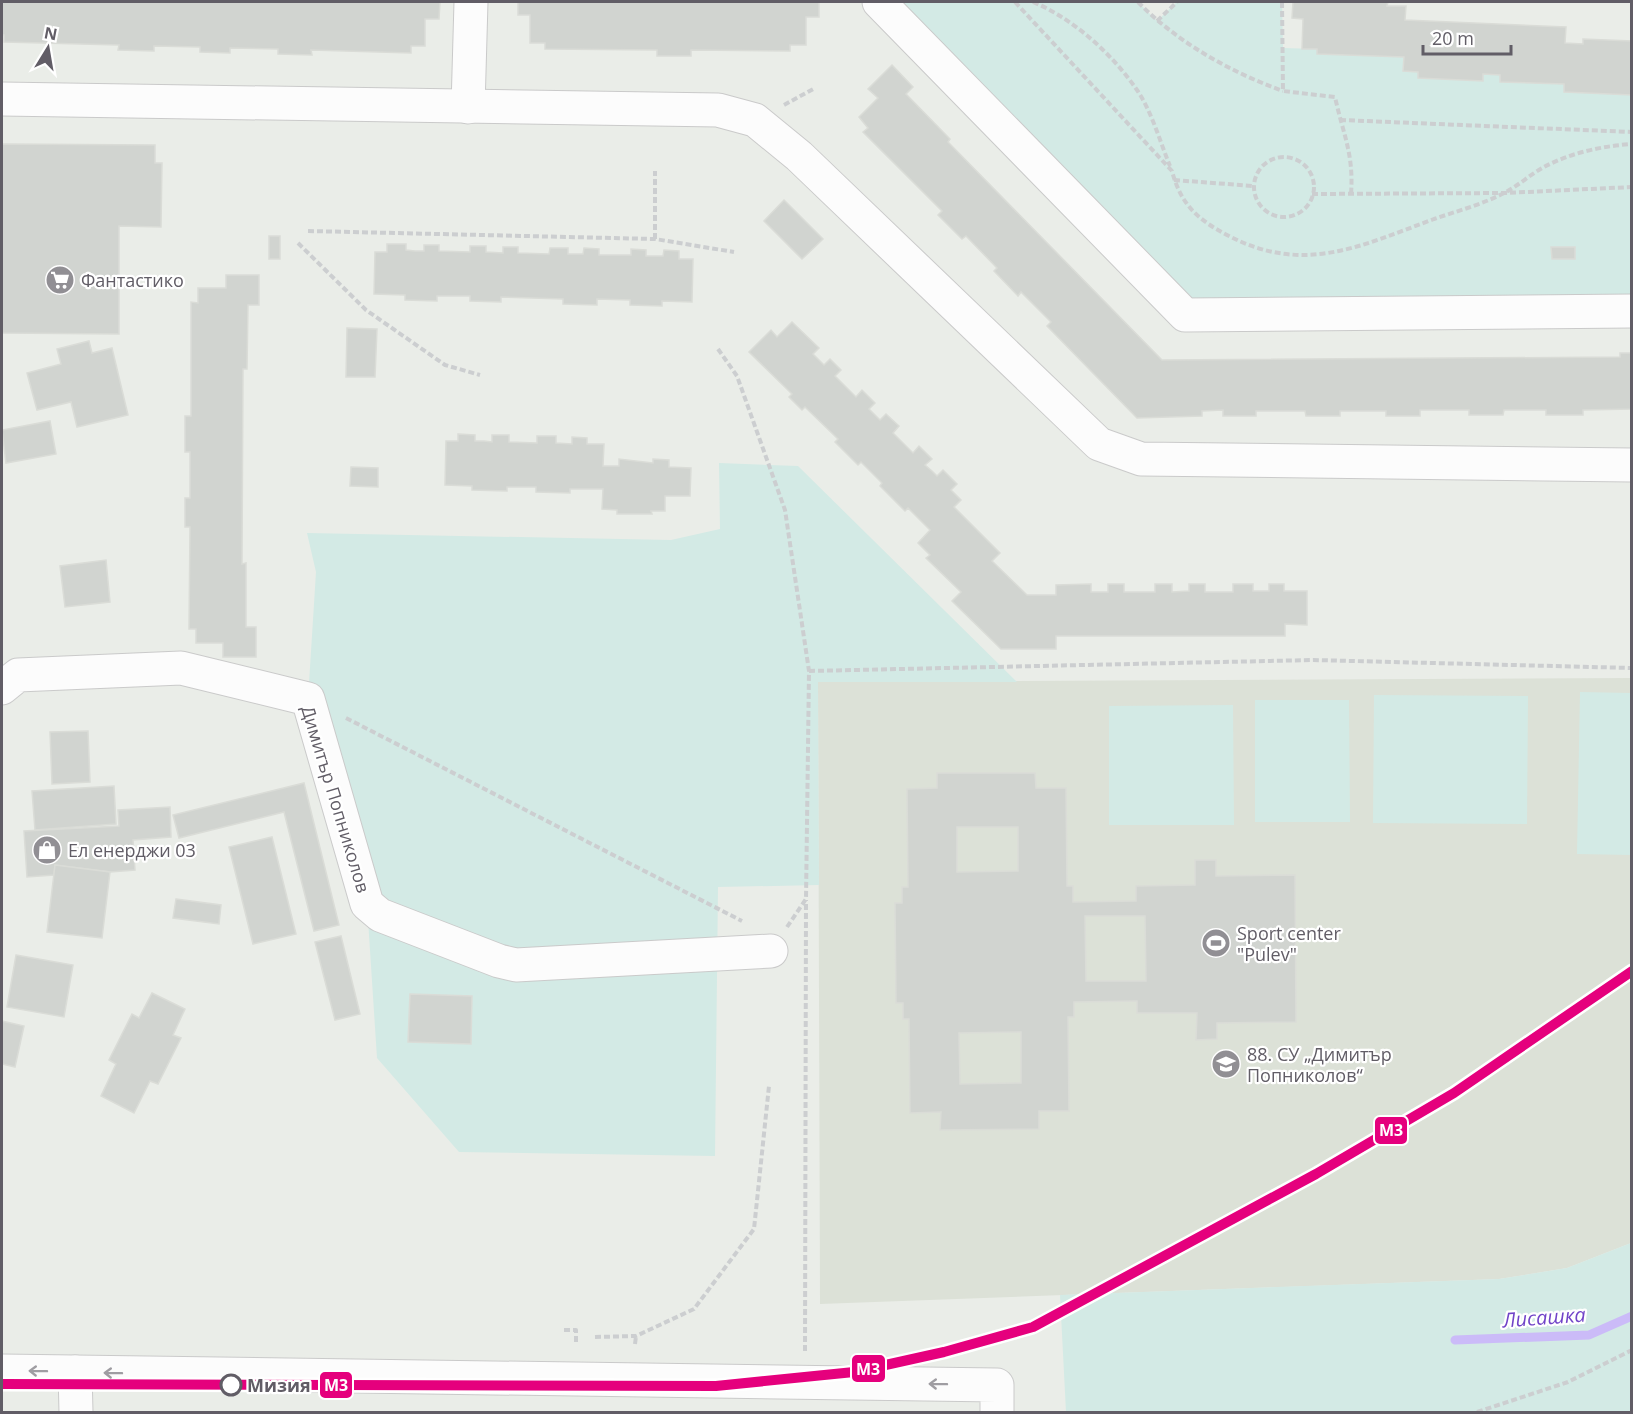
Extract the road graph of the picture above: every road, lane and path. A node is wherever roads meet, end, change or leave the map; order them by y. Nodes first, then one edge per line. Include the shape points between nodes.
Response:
1 (471, 2) edge
2 (879, 2) edge
3 (1015, 2) edge
4 (1033, 2) edge
5 (1138, 2) edge
6 (1177, 2) edge
7 (1282, 2) edge
8 (1157, 21) junction
9 (1283, 91) junction
10 (2, 99) edge
11 (468, 107) junction
12 (1340, 120) junction
13 (1632, 132) edge
14 (1632, 144) edge
15 (655, 171) dead end
16 (1172, 171) junction
17 (1174, 180) junction
18 (1253, 186) junction
19 (1632, 187) edge
20 (1505, 193) junction
21 (1312, 194) junction
22 (1351, 194) junction
23 (308, 231) dead end
24 (655, 239) junction
25 (298, 243) dead end
26 (734, 252) dead end
27 (1632, 311) edge
28 (718, 349) dead end
29 (480, 375) dead end
30 (1632, 465) edge
31 (1632, 668) edge
32 (809, 671) junction
33 (2, 688) edge
34 (308, 699) junction
35 (806, 899) junction
36 (771, 951) junction
37 (769, 1086) dead end
38 (564, 1330) dead end
39 (595, 1336) dead end
40 (636, 1336) junction
41 (576, 1343) dead end
42 (635, 1344) dead end
43 (1632, 1350) edge
44 (2, 1371) edge
45 (75, 1372) junction
46 (805, 1382) junction
47 (76, 1413) edge
48 (997, 1413) edge
49 (1477, 1413) edge

1 - 11 street
2 - 27 street via 1185,315
3 - 16 path
4 - 16 path via 1079,29 1138,92
5 - 8 path
6 - 8 path
7 - 9 path
8 - 9 path via 1221,64
9 - 12 path via 1335,97
10 - 11 street
11 - 30 street via 718,110 755,120 799,156 1099,444 1141,459
12 - 13 path
12 - 22 path via 1353,169
14 - 20 path via 1562,160
15 - 24 path
16 - 17 path
17 - 18 path
17 - 20 path via 1185,205 1213,227 1249,246 1284,255 1327,255
18 - 21 path via 1262,207 1283,217 1305,208
18 - 21 path via 1263,165 1284,156 1305,166 1312,176
19 - 20 path
20 - 22 path
21 - 22 path
23 - 24 path
24 - 26 path
25 - 29 path via 366,310 445,365
28 - 32 path via 737,376 785,510
31 - 32 path via 1313,660
32 - 35 path
33 - 34 street, Димитър Попниколов via 18,675 181,668
34 - 36 path via 742,921
34 - 36 street, Димитър Попниколов via 368,904 380,915 516,965
35 - 36 path
35 - 46 path
37 - 40 path via 754,1229 694,1309
38 - 41 path via 576,1330
39 - 40 path
40 - 42 path
43 - 49 path via 1568,1383
45 -> 44 street
46 -> 45 street
45 - 47 street
48 -> 46 street via 997,1385

